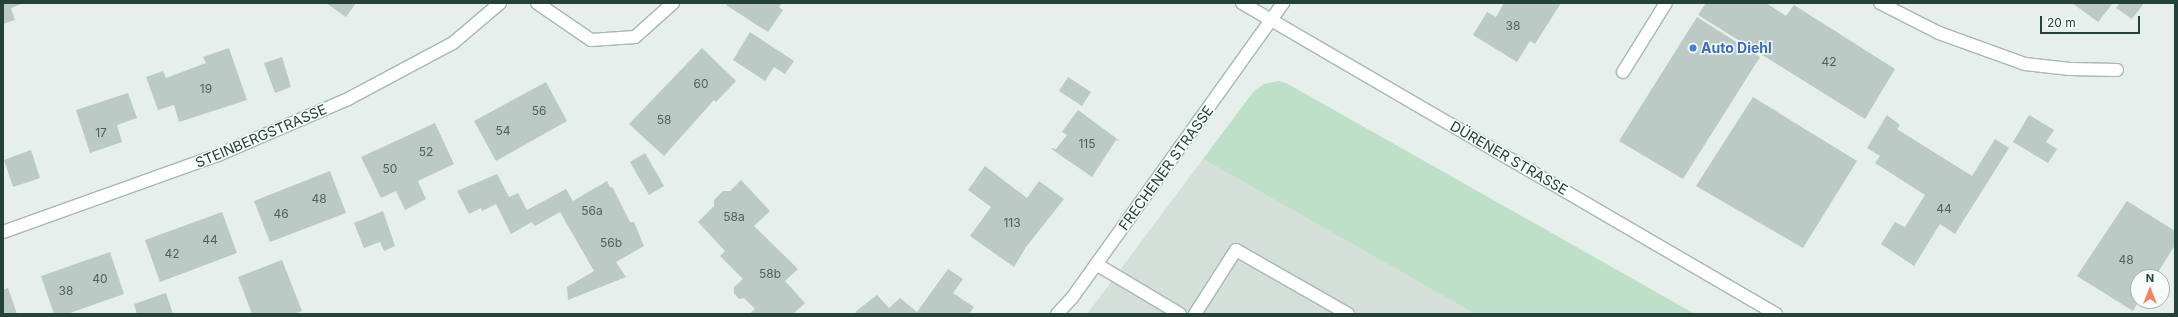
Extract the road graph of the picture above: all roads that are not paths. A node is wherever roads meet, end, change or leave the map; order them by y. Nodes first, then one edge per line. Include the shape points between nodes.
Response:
1 (500, 3) edge
2 (537, 3) edge
3 (673, 3) edge
4 (1242, 3) edge
5 (1283, 3) edge
6 (1666, 3) edge
7 (1880, 3) edge
8 (1271, 20) junction
9 (2117, 70) dead end
10 (1623, 72) dead end
11 (3, 232) edge
12 (1096, 264) junction
13 (1057, 314) edge
14 (1180, 314) edge
15 (1195, 314) edge
16 (1348, 314) edge
17 (1776, 314) edge

1 - 11 street, STEINBERGSTRASSE via 453,43 348,99 218,155
2 - 3 street via 591,40 635,37
4 - 8 street, DÜRENER STRASSE
5 - 8 street, FRECHENER STRASSE
6 - 10 street
7 - 9 street via 1939,33 2025,64 2070,70
8 - 12 street, FRECHENER STRASSE
8 - 17 street, DÜRENER STRASSE
12 - 13 street, FRECHENER STRASSE
12 - 14 street
15 - 16 street via 1236,250

